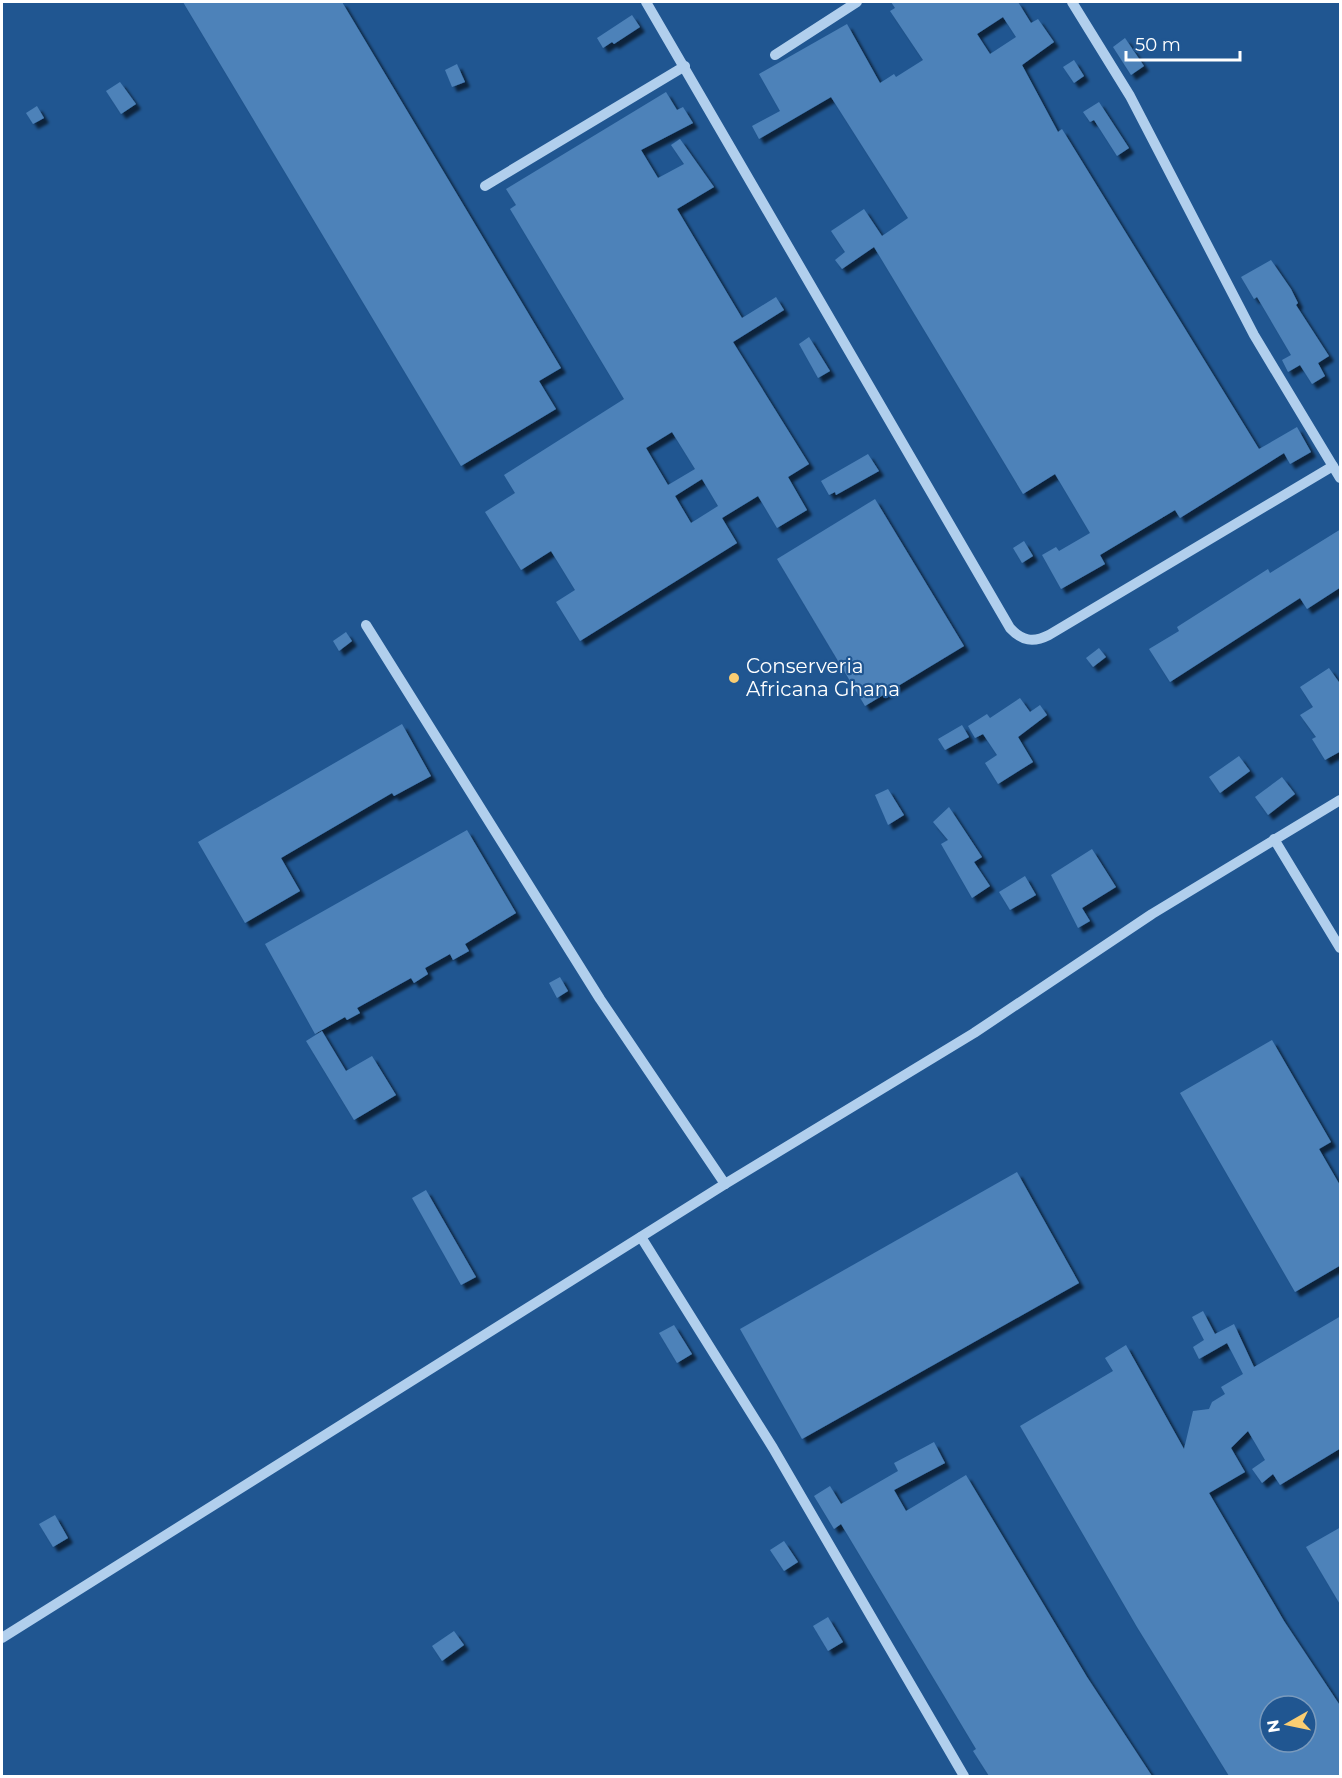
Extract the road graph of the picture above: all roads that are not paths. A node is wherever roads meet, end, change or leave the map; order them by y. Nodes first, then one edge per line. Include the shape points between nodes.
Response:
1 (646, 2) edge
2 (857, 2) edge
3 (1072, 2) edge
4 (775, 55) dead end
5 (685, 66) junction
6 (485, 186) dead end
7 (1333, 466) junction
8 (1341, 478) edge
9 (366, 625) dead end
10 (1341, 800) edge
11 (1274, 839) junction
12 (1341, 948) edge
13 (725, 1184) junction
14 (641, 1237) junction
15 (2, 1638) edge
16 (964, 1776) edge

1 - 5 street
2 - 4 street
3 - 7 street via 1130,96 1254,336
5 - 6 street
5 - 7 street via 1017,636 1039,640 1049,635
7 - 8 street
9 - 13 street via 600,999
10 - 11 street
11 - 12 street
11 - 13 street via 1152,914 974,1033
13 - 14 street
14 - 15 street
14 - 16 street via 773,1448

